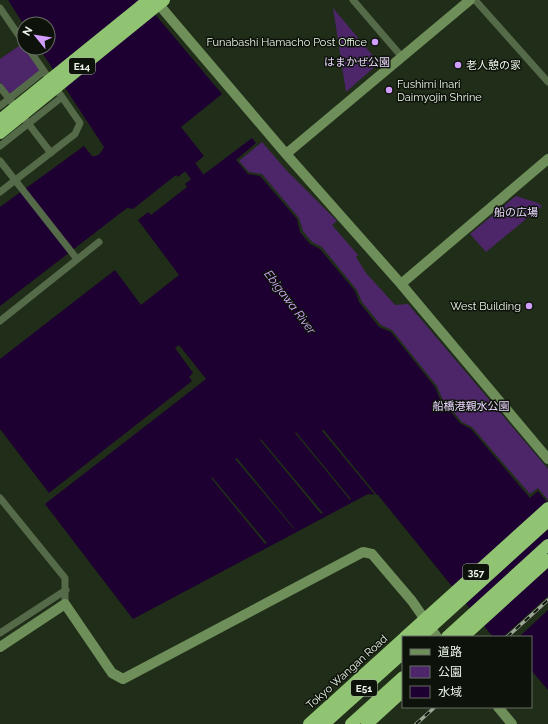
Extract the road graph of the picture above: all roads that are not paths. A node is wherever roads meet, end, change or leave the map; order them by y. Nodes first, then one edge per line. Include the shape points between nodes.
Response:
1 (148, 0) edge
2 (155, 0) edge
3 (164, 0) edge
4 (353, 0) edge
5 (470, 0) edge
6 (475, 0) edge
7 (0, 8) edge
8 (16, 31) edge
9 (34, 56) edge
10 (402, 57) junction
11 (44, 71) junction
12 (548, 82) edge
13 (0, 87) edge
14 (62, 97) junction
15 (9, 99) junction
16 (0, 106) edge
17 (0, 120) edge
18 (28, 123) junction
19 (0, 133) edge
20 (0, 146) edge
21 (51, 153) junction
22 (286, 154) junction
23 (548, 159) edge
24 (0, 161) edge
25 (15, 180) junction
26 (0, 192) edge
27 (99, 242) dead end
28 (76, 257) junction
29 (401, 284) junction
30 (0, 321) edge
31 (548, 459) edge
32 (0, 498) edge
33 (548, 508) edge
34 (548, 522) edge
35 (548, 545) edge
36 (548, 560) edge
37 (66, 590) junction
38 (65, 604) junction
39 (0, 633) edge
40 (406, 636) edge
41 (421, 636) edge
42 (436, 636) edge
43 (448, 636) edge
44 (464, 636) edge
45 (402, 640) edge
46 (0, 647) edge
47 (402, 654) edge
48 (402, 678) edge
49 (402, 693) edge
50 (499, 708) edge
51 (309, 724) edge
52 (324, 724) edge
53 (350, 724) edge
54 (367, 724) edge
55 (512, 724) edge

1 - 17 highway, E14, bridge
2 - 22 street
3 - 19 highway, E14, bridge
4 - 10 street
5 - 10 street
6 - 12 street
7 - 8 street
9 - 11 street
10 - 22 street
11 - 14 street
11 - 15 street
13 - 15 street
14 - 18 street
14 - 21 street via 80,123 75,134
15 - 16 street
15 - 18 street
18 - 20 street
18 - 21 street
21 - 25 street
22 - 29 street
23 - 29 street
24 - 25 street
25 - 26 street
25 - 28 street
27 - 28 street
28 - 30 street
29 - 31 street
32 - 37 street via 65,578
33 - 40 highway, Tokyo Wangan Road / 357, bridge
34 - 41 highway, bridge
35 - 43 highway
36 - 44 highway
37 - 38 street
37 - 39 street
38 - 42 street via 112,673 123,679 363,552 372,554 412,601
38 - 46 street
45 - 51 highway, Tokyo Wangan Road / 357
47 - 52 highway, E51
48 - 53 highway, E51
49 - 54 highway
50 - 55 street

